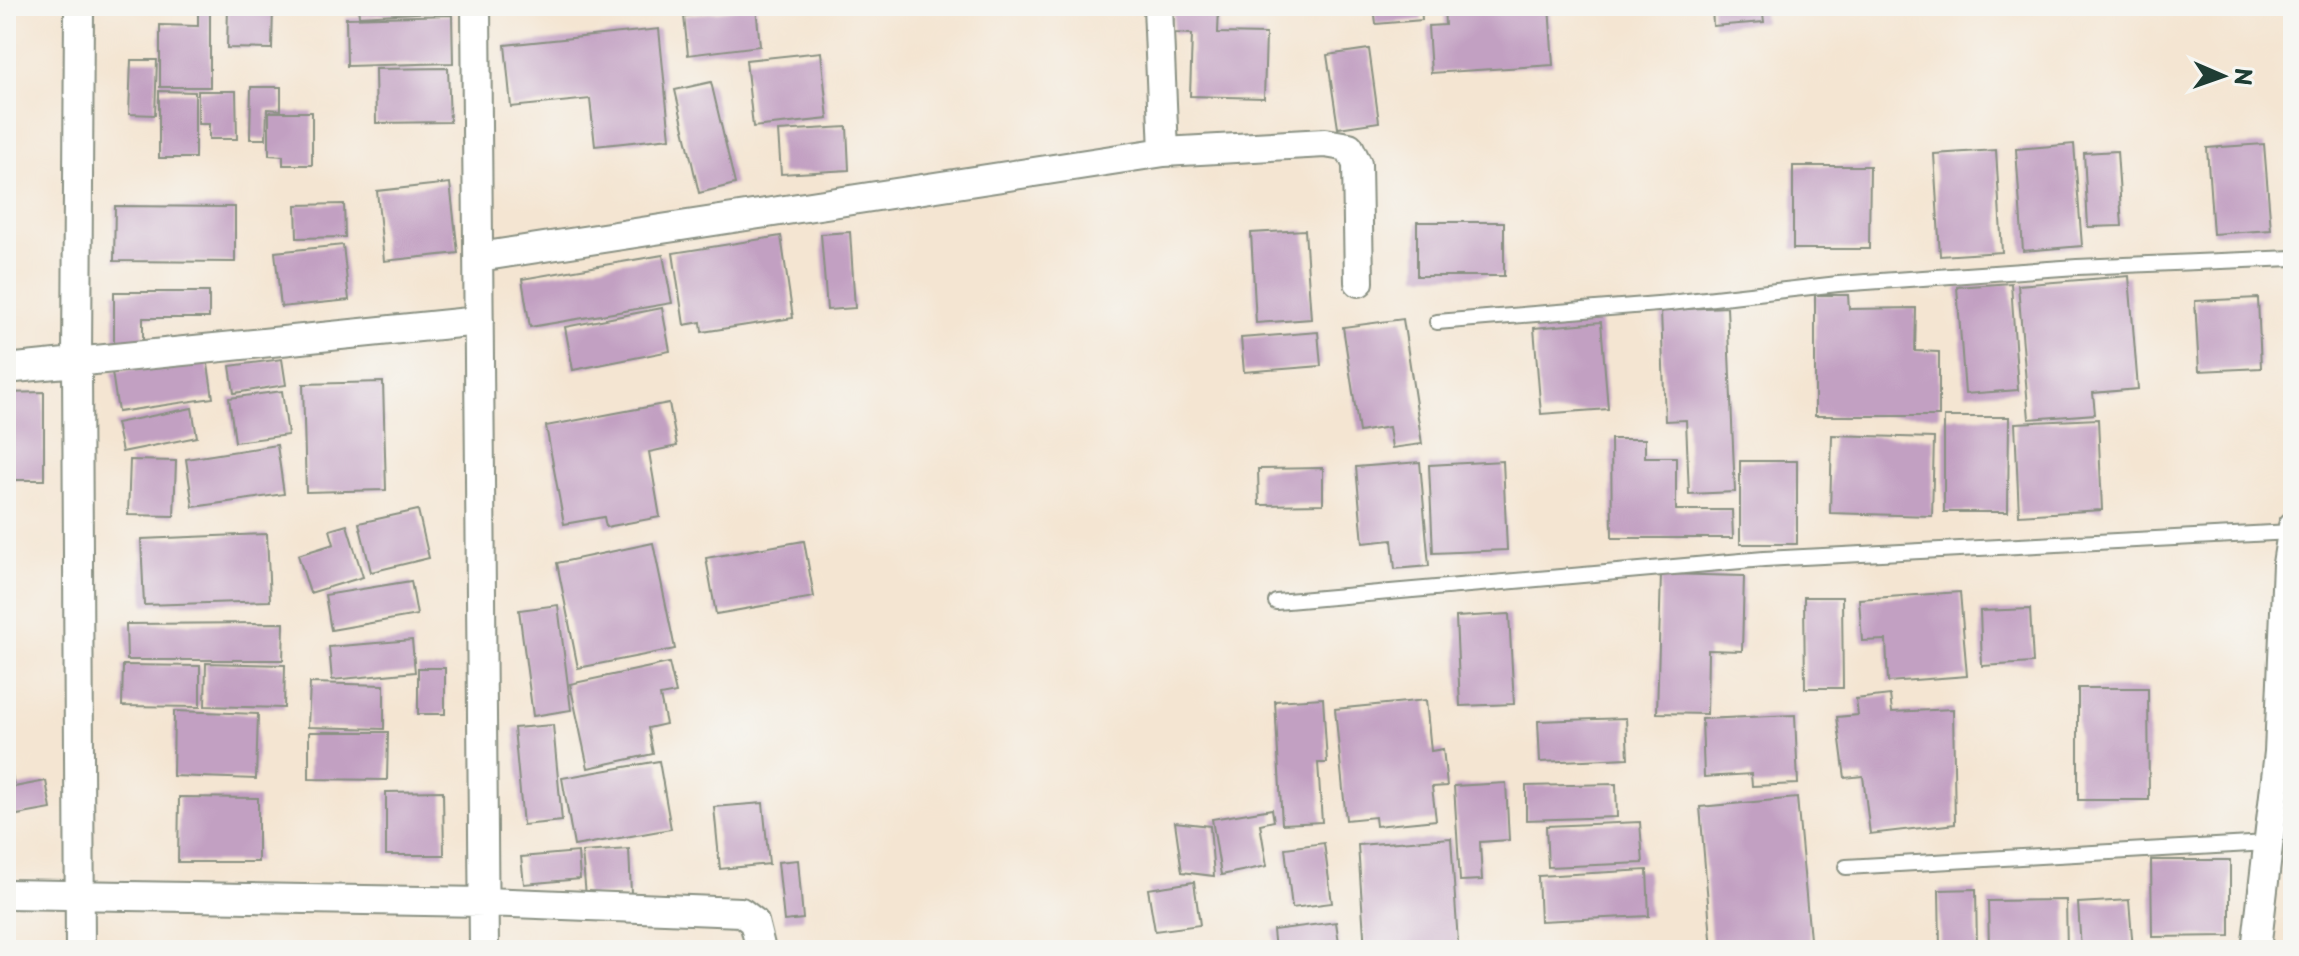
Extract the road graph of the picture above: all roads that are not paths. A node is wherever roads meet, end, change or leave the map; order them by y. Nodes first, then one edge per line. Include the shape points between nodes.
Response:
1 (79, 6) edge
2 (476, 6) edge
3 (1158, 6) edge
4 (1164, 152) junction
5 (479, 257) junction
6 (2293, 258) edge
7 (1359, 282) dead end
8 (479, 321) junction
9 (1437, 322) dead end
10 (77, 363) junction
11 (6, 369) edge
12 (2293, 526) edge
13 (2292, 532) edge
14 (1276, 602) dead end
15 (2268, 843) junction
16 (1846, 867) dead end
17 (6, 894) edge
18 (80, 894) junction
19 (484, 902) junction
20 (80, 950) edge
21 (484, 950) edge
22 (761, 950) edge
23 (2256, 950) edge

1 - 10 street
2 - 5 street
3 - 4 street
4 - 5 street
4 - 7 street via 1325,143 1349,147 1357,164
5 - 8 street
6 - 9 lane via 1918,278
8 - 10 street
8 - 19 street
10 - 11 street
10 - 18 street
12 - 13 street
13 - 14 lane via 1764,559
13 - 15 street
15 - 16 lane
15 - 23 street
17 - 18 street
18 - 19 street
18 - 20 street
19 - 21 street
19 - 22 street via 741,912 754,922

